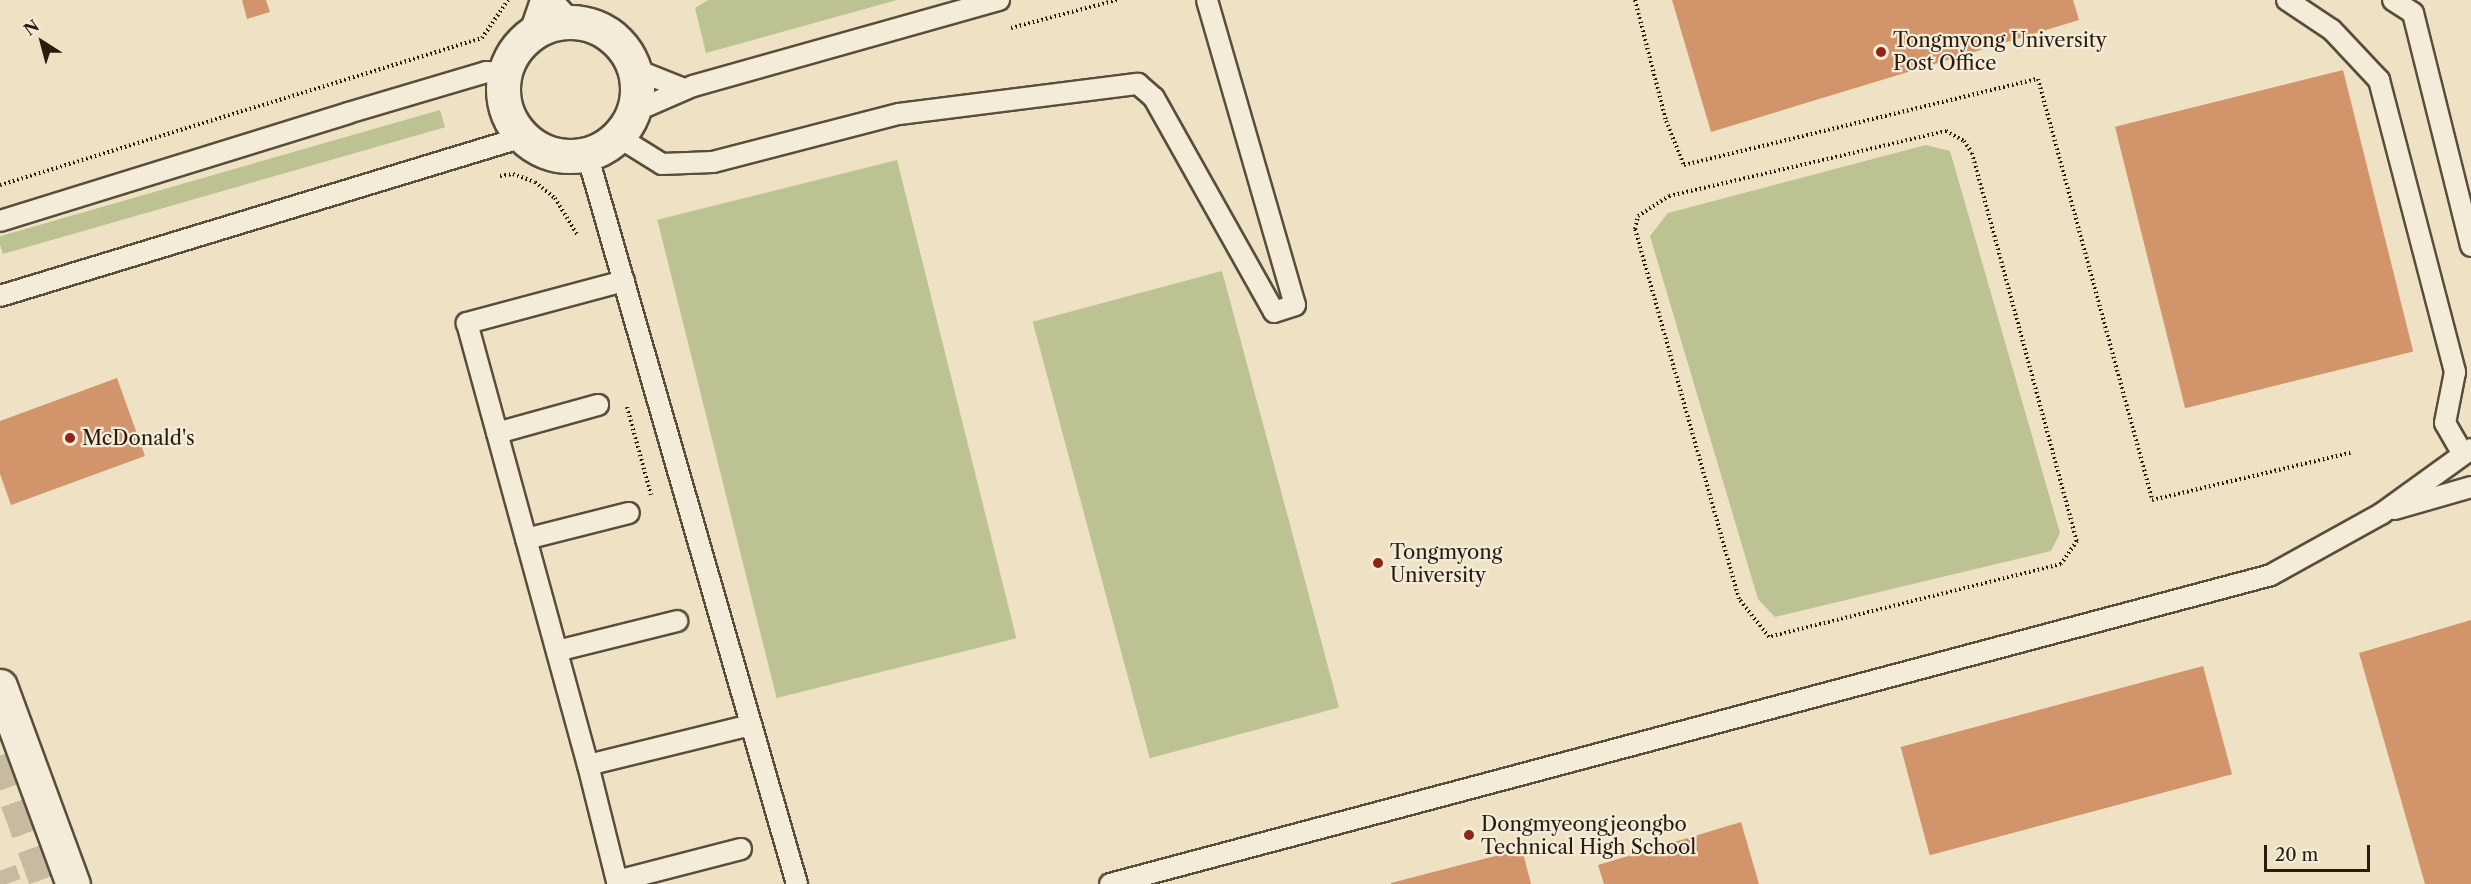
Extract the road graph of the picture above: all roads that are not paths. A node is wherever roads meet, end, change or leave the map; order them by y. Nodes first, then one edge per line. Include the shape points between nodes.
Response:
1 (541, 0) edge
2 (999, 0) edge
3 (1207, 0) edge
4 (2287, 0) edge
5 (2393, 0) edge
6 (562, 11) edge
7 (530, 35) junction
8 (634, 69) junction
9 (504, 73) junction
10 (684, 89) junction
11 (625, 124) junction
12 (523, 137) junction
13 (587, 154) junction
14 (0, 221) edge
15 (2471, 246) edge
16 (624, 281) junction
17 (0, 296) edge
18 (598, 405) dead end
19 (497, 433) junction
20 (2467, 451) edge
21 (2471, 487) edge
22 (629, 513) dead end
23 (2380, 514) junction
24 (526, 540) junction
25 (677, 621) dead end
26 (557, 651) junction
27 (0, 686) edge
28 (751, 725) junction
29 (588, 765) junction
30 (741, 849) dead end
31 (73, 884) edge
32 (797, 884) edge
33 (1110, 884) edge

1 - 7 lane
2 - 10 lane
3 - 11 lane via 1295,305 1274,312 1154,98 1138,84 899,114 713,162 662,164
4 - 20 lane via 2332,30 2379,80 2456,372 2445,423
5 - 15 lane via 2413,13
6 - 7 street
6 - 8 street via 611,35
7 - 9 street
8 - 10 lane
8 - 11 street
9 - 12 street via 509,119
9 - 14 lane via 486,72 348,112
10 - 11 lane
11 - 13 street
12 - 13 street via 565,156
12 - 17 lane
13 - 16 lane
16 - 19 lane via 467,323
16 - 28 lane
18 - 19 lane
19 - 24 lane
20 - 23 lane
21 - 23 lane
22 - 24 lane
23 - 33 lane via 2271,575
24 - 26 lane
25 - 26 lane
26 - 29 lane
27 - 31 street
28 - 29 lane
28 - 32 lane
29 - 30 lane via 617,881

